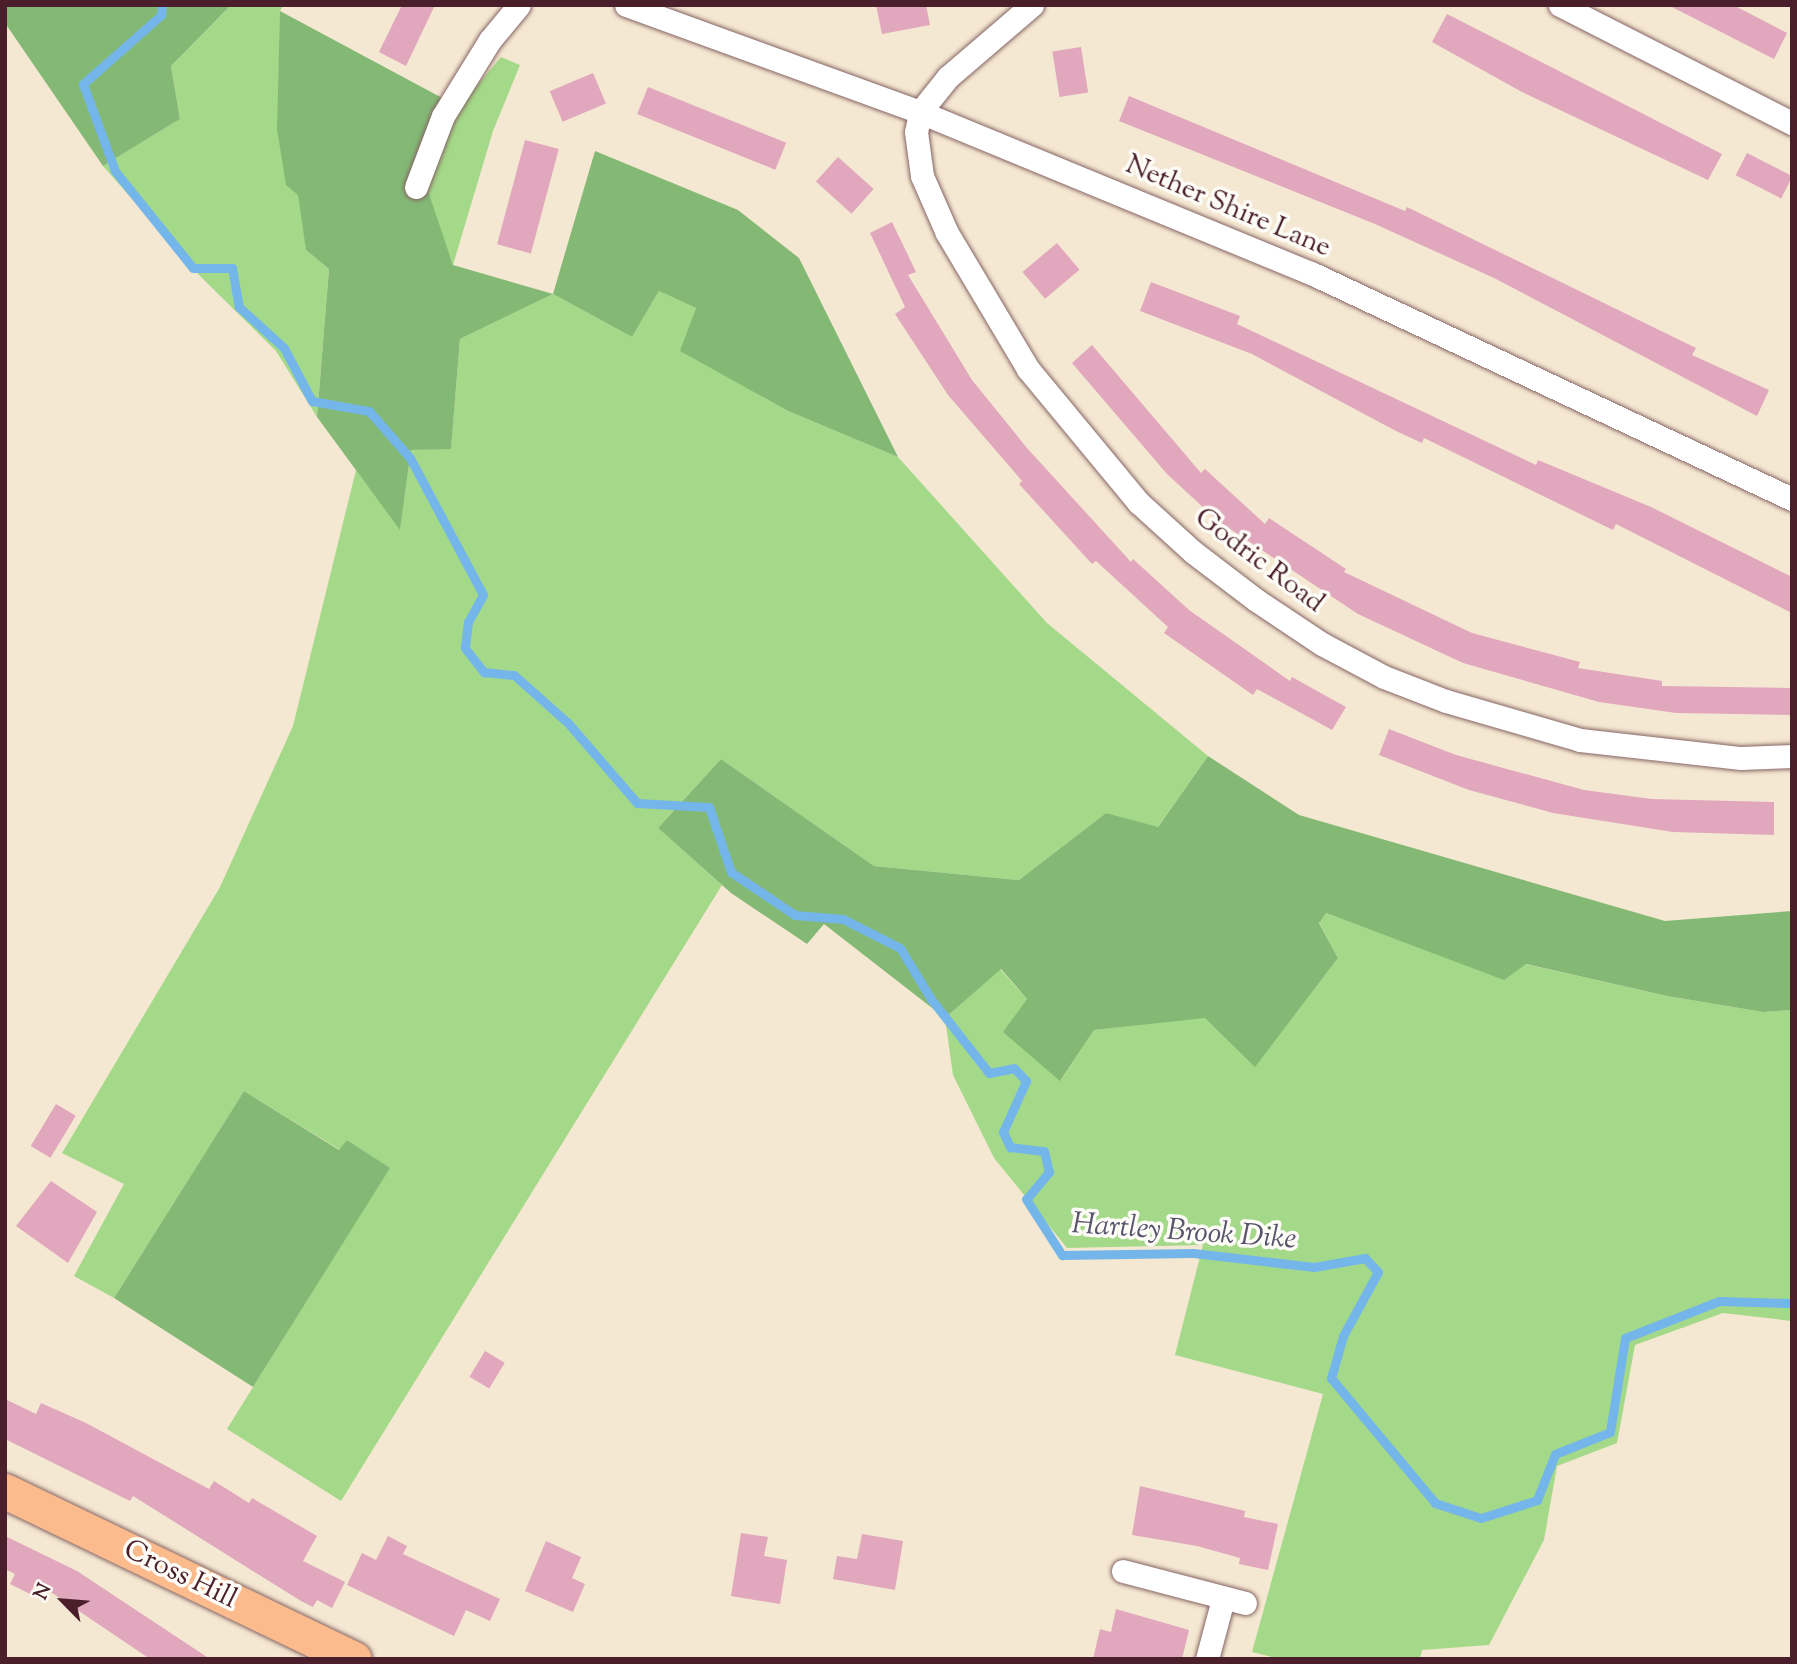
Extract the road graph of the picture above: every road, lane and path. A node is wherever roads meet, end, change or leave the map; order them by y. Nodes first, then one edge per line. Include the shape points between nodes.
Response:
1 (519, 5) edge
2 (626, 5) edge
3 (1032, 5) edge
4 (1560, 5) edge
5 (920, 113) junction
6 (1792, 123) edge
7 (416, 187) dead end
8 (1792, 499) edge
9 (1792, 756) edge
10 (5, 1492) edge
11 (1123, 1571) dead end
12 (354, 1659) edge
13 (1208, 1659) edge

1 - 7 street via 490,40 443,116
2 - 5 street, Nether Shire Lane
3 - 5 street via 948,77
4 - 6 street
5 - 8 street, Nether Shire Lane via 1311,273
5 - 9 street, Godric Road via 916,132 922,176 947,233 1028,369 1138,502 1192,552 1256,600 1322,645 1384,677 1520,724 1580,740 1650,749 1741,758
10 - 12 main road, Cross Hill
11 - 13 street via 1234,1601

